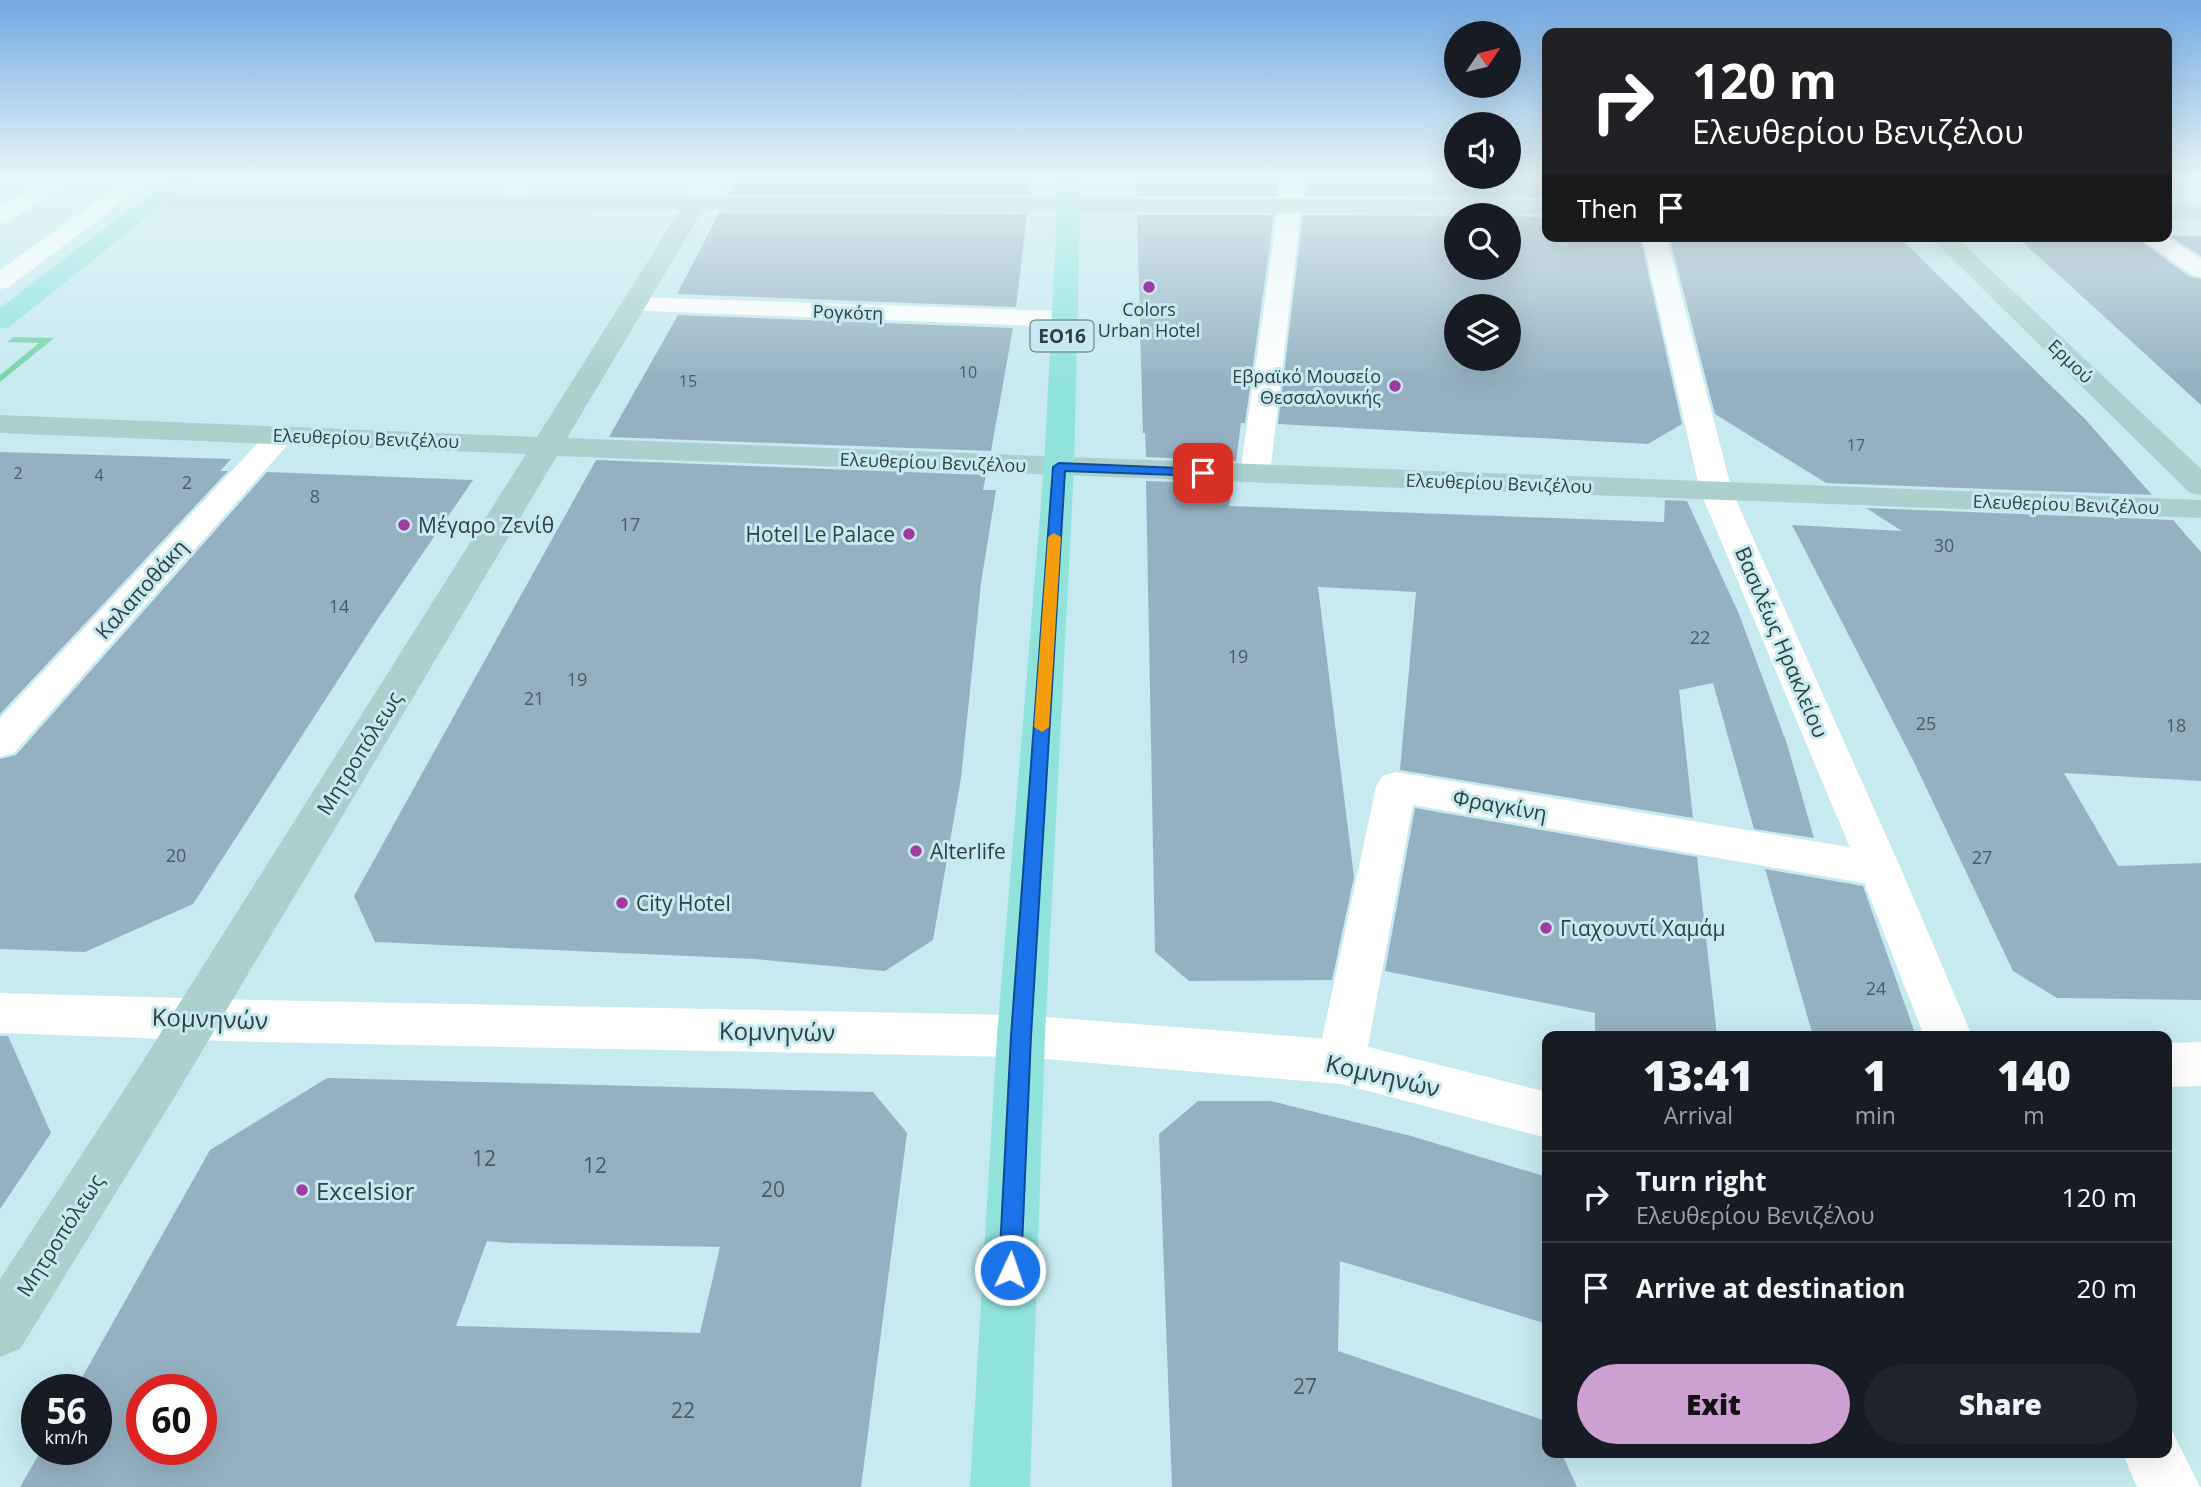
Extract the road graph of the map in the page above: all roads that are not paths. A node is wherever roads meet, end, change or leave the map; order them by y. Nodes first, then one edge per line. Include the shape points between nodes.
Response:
1 (53, 243) edge
2 (102, 243) edge
3 (671, 243) edge
4 (1067, 243) edge
5 (1284, 243) edge
6 (1656, 243) edge
7 (1949, 243) edge
8 (2160, 243) edge
9 (2201, 270) edge
10 (0, 282) edge
11 (634, 305) junction
12 (1063, 319) junction
13 (0, 321) edge
14 (0, 424) edge
15 (281, 435) junction
16 (547, 446) junction
17 (1059, 467) junction
18 (1255, 474) junction
19 (2201, 486) edge
20 (1716, 491) junction
21 (2201, 509) edge
22 (0, 743) edge
23 (1880, 869) junction
24 (0, 1013) edge
25 (197, 1017) junction
26 (1946, 1031) edge
27 (1021, 1036) junction
28 (1341, 1062) junction
29 (2172, 1065) edge
30 (2201, 1065) edge
31 (1542, 1114) edge
32 (0, 1329) edge
33 (2154, 1458) edge
34 (1000, 1487) edge
35 (2170, 1487) edge

1 - 10 street
2 - 13 main road
3 - 11 main road, Μητροπόλεως
4 - 12 main road, ΕΟ16
5 - 18 street
6 - 20 street, Βασιλέως Ηρακλείου
7 - 19 main road, Ερμού
8 - 9 street
11 - 12 street, Ρογκότη
11 - 16 main road, Μητροπόλεως
12 - 17 main road, ΕΟ16
14 - 15 main road, Ελευθερίου Βενιζέλου
15 - 16 main road, Ελευθερίου Βενιζέλου
15 - 22 street, Καλαποθάκη
16 - 17 main road, Ελευθερίου Βενιζέλου
16 - 25 main road, Μητροπόλεως
17 - 18 main road, Ελευθερίου Βενιζέλου
17 - 27 main road, ΕΟ16
18 - 20 main road, Ελευθερίου Βενιζέλου
20 - 21 main road, Ελευθερίου Βενιζέλου
20 - 23 street, Βασιλέως Ηρακλείου
23 - 26 street, Βασιλέως Ηρακλείου
23 - 28 street, Φραγκίνη via 1396,787
24 - 25 street, Κομνηνών
25 - 27 street, Κομνηνών
25 - 32 main road, Μητροπόλεως
27 - 28 street, Κομνηνών
27 - 34 main road, ΕΟ16
28 - 31 street, Κομνηνών
29 - 30 street
33 - 35 street

